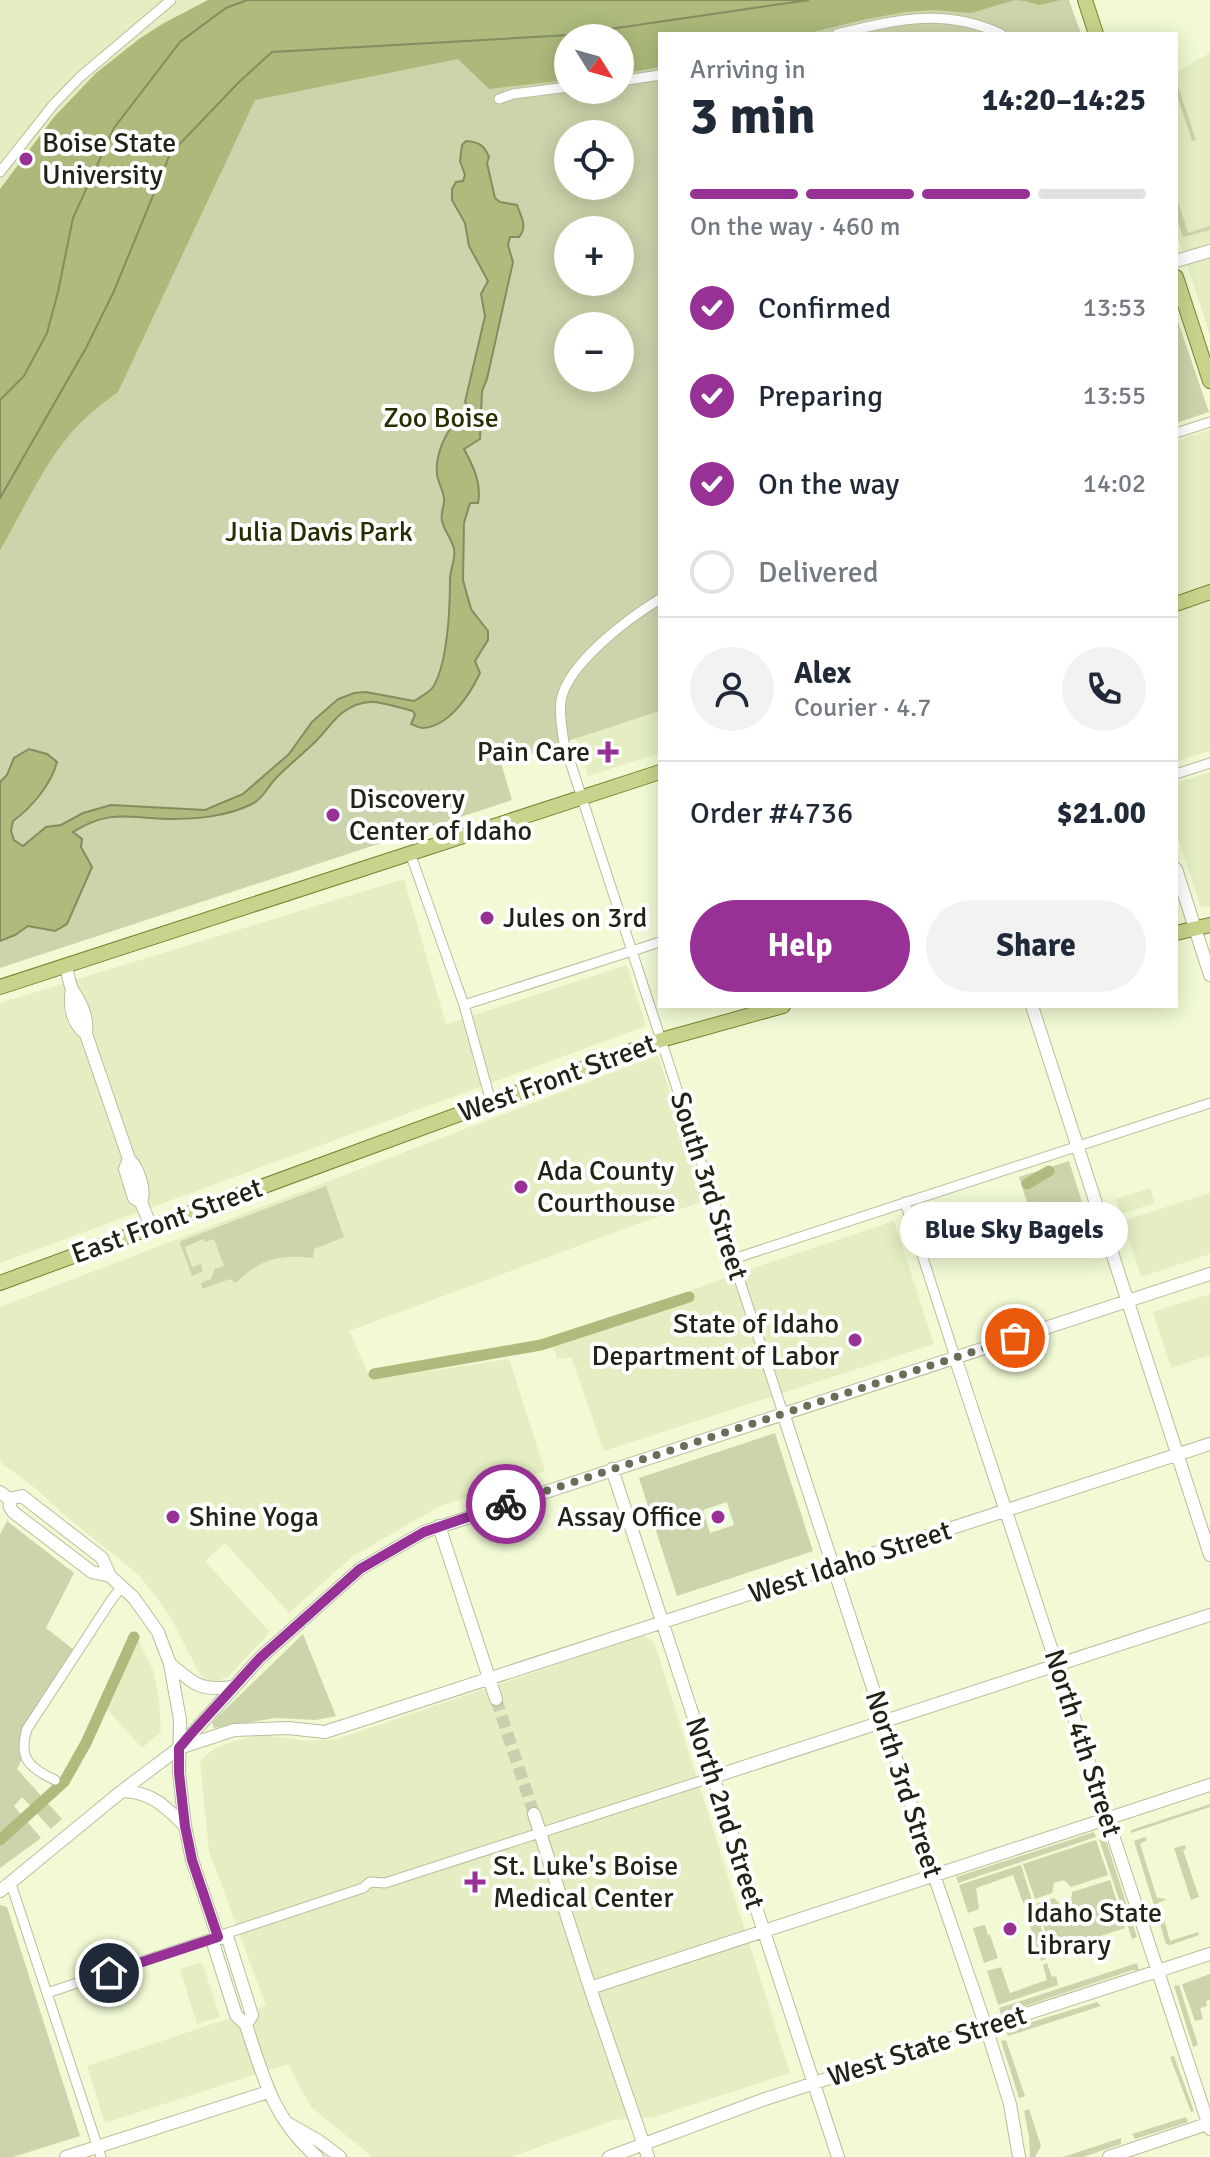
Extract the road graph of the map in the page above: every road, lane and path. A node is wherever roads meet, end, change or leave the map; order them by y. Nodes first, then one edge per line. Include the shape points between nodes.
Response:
1 (171, 0) edge
2 (1085, 0) edge
3 (845, 32) edge
4 (996, 32) edge
5 (1095, 32) edge
6 (658, 75) edge
7 (634, 79) edge
8 (554, 89) edge
9 (499, 99) dead end
10 (0, 172) edge
11 (1210, 251) edge
12 (1178, 260) edge
13 (1178, 283) edge
14 (1210, 381) edge
15 (1210, 422) edge
16 (1178, 432) edge
17 (1210, 592) edge
18 (658, 600) edge
19 (1178, 603) edge
20 (1210, 763) edge
21 (658, 773) edge
22 (1178, 773) edge
23 (582, 797) junction
24 (410, 853) junction
25 (1178, 875) edge
26 (1210, 925) edge
27 (1195, 929) junction
28 (1178, 933) edge
29 (658, 943) edge
30 (632, 951) junction
31 (66, 966) junction
32 (1210, 975) edge
33 (0, 987) edge
34 (464, 1005) junction
35 (776, 1008) edge
36 (1033, 1008) edge
37 (661, 1040) junction
38 (491, 1102) junction
39 (1210, 1103) edge
40 (1077, 1146) junction
41 (334, 1160) joint
42 (905, 1202) junction
43 (151, 1227) junction
44 (733, 1259) junction
45 (1210, 1274) edge
46 (0, 1283) edge
47 (1127, 1301) junction
48 (955, 1357) junction
49 (783, 1413) junction
50 (1210, 1444) edge
51 (1177, 1455) junction
52 (612, 1469) junction
53 (4, 1495) edge
54 (1006, 1511) junction
55 (47, 1515) junction
56 (439, 1526) junction
57 (67, 1553) junction
58 (1210, 1555) edge
59 (833, 1568) junction
60 (110, 1576) junction
61 (122, 1587) junction
62 (1210, 1615) edge
63 (663, 1623) junction
64 (170, 1664) junction
65 (1057, 1665) junction
66 (489, 1679) junction
67 (233, 1687) junction
68 (496, 1699) tunnel mouth
69 (884, 1721) junction
70 (179, 1748) junction
71 (713, 1777) junction
72 (55, 1780) dead end
73 (1210, 1785) edge
74 (122, 1791) junction
75 (534, 1814) tunnel mouth
76 (1107, 1818) junction
77 (185, 1826) junction
78 (540, 1833) junction
79 (934, 1875) junction
80 (6, 1887) edge
81 (764, 1931) junction
82 (218, 1937) junction
83 (1210, 1954) edge
84 (1158, 1971) junction
85 (590, 1988) junction
86 (47, 1993) junction
87 (986, 2027) junction
88 (814, 2083) junction
89 (268, 2092) junction
90 (285, 2122) junction
91 (1209, 2126) edge
92 (645, 2143) junction
93 (99, 2152) edge
94 (66, 2157) edge
95 (317, 2157) edge
96 (340, 2157) edge
97 (609, 2157) edge
98 (648, 2157) edge
99 (838, 2157) edge
100 (1019, 2157) edge
101 (1109, 2157) edge

1 - 10 street via 80,77
2 - 5 main road
3 - 4 street via 935,17
6 - 7 street
8 - 9 street
11 - 12 street
13 - 14 main road
15 - 16 street
17 - 19 main road
18 - 23 street, South 3rd Street via 599,646 569,681 562,698 564,743
20 - 22 street
21 - 23 main road
23 - 24 main road
23 - 30 street, South 3rd Street
24 - 31 main road
24 - 34 street
25 - 27 street
26 - 27 main road
27 - 28 main road
27 - 32 street
29 - 30 street
30 - 34 street
30 - 37 street, South 3rd Street
31 - 33 main road
31 - 43 street
34 - 38 street
35 - 37 main road, West Front Street
36 - 40 street
37 - 38 main road, West Front Street
37 - 44 street, South 3rd Street
38 - 41 main road, West Front Street
39 - 40 street
40 - 42 street
40 - 47 street
41 - 43 main road, East Front Street
42 - 44 street
42 - 48 street
43 - 46 main road, East Front Street
44 - 49 street, South 3rd Street
45 - 47 street
47 - 48 street
47 - 51 street
48 - 49 street
48 - 54 street, North 4th Street
49 - 52 street
49 - 59 street, North 3rd Street
50 - 51 street, West Idaho Street
51 - 54 street, West Idaho Street
51 - 58 street
52 - 56 street
52 - 63 street, North 2nd Street
53 - 55 street via 22,1496
53 - 57 street via 13,1512
54 - 59 street, West Idaho Street
54 - 65 street, North 4th Street
55 - 57 street via 45,1522 66,1543
55 - 60 street via 102,1558
56 - 66 street
56 - 67 street via 360,1569
57 - 60 street via 92,1572
59 - 63 street, West Idaho Street
59 - 69 street, North 3rd Street
60 - 61 street
61 - 64 street via 157,1630
61 - 72 street via 27,1729 24,1756
62 - 65 street
63 - 66 street, West Idaho Street
63 - 71 street, North 2nd Street
64 - 67 street via 199,1687
64 - 70 street
65 - 69 street
65 - 76 street, North 4th Street
66 - 68 street
66 - 70 street, West Idaho Street via 325,1732 234,1730
67 - 70 street
69 - 71 street
69 - 79 street, North 3rd Street
70 - 74 street
70 - 77 street
71 - 78 street
71 - 81 street, North 2nd Street
73 - 76 street
74 - 77 street via 151,1797
74 - 80 street
75 - 78 street
76 - 79 street
76 - 84 street, North 4th Street
77 - 82 street
78 - 82 street via 385,1883 370,1882
78 - 85 street
79 - 81 street
79 - 87 street, North 3rd Street
80 - 86 street
81 - 85 street
81 - 88 street, North 2nd Street
82 - 86 street
82 - 89 street via 213,1943 220,1966
83 - 84 street, West State Street
84 - 87 street, West State Street
84 - 91 street, North 4th Street
85 - 92 street
86 - 93 street
87 - 88 street, West State Street
87 - 100 street, North 3rd Street via 1010,2104
88 - 92 street, West State Street
88 - 99 street, North 2nd Street
89 - 90 street
89 - 93 street
90 - 95 street
90 - 96 street
91 - 101 street
92 - 97 street, West State Street
92 - 98 street
93 - 94 street

